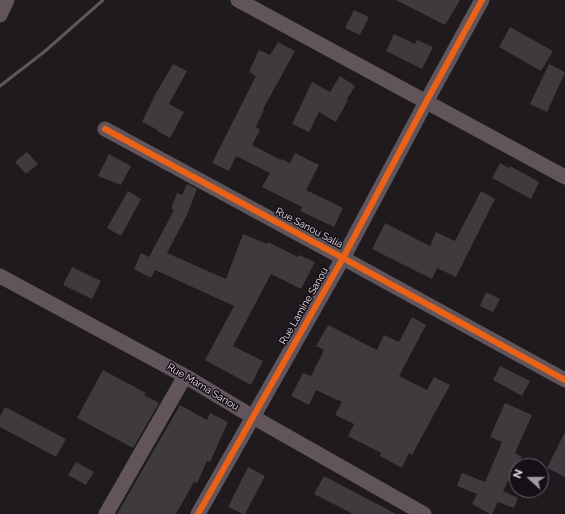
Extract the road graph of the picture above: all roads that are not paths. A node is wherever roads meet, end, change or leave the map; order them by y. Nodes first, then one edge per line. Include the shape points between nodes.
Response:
1 (7, 0) edge
2 (238, 0) edge
3 (482, 0) edge
4 (0, 14) edge
5 (426, 102) junction
6 (105, 129) dead end
7 (565, 177) edge
8 (343, 258) junction
9 (0, 276) edge
10 (185, 376) junction
11 (565, 380) edge
12 (253, 417) junction
13 (106, 514) edge
14 (198, 514) edge
15 (424, 514) edge

1 - 4 street
2 - 5 street
3 - 5 street, Rue Lamine Sanou
5 - 7 street
5 - 8 street, Rue Lamine Sanou
6 - 8 street, Rue Sanou Salia
8 - 11 street, Rue Sanou Salia
8 - 12 street, Rue Lamine Sanou
9 - 10 street, Rue Mama Sanou
10 - 12 street, Rue Mama Sanou
10 - 13 street
12 - 14 street, Rue Lamine Sanou
12 - 15 street, Rue Mama Sanou

